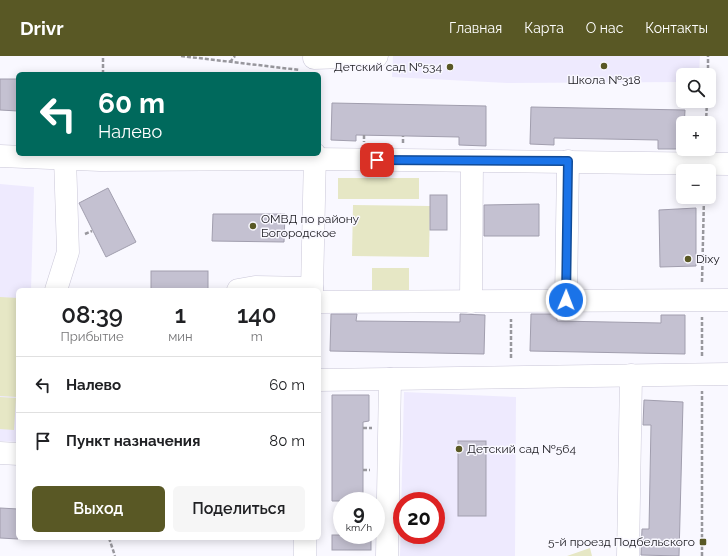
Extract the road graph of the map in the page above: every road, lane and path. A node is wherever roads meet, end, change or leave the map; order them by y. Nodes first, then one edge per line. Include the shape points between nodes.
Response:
1 (103, 56) edge
2 (181, 56) edge
3 (235, 56) edge
4 (377, 56) edge
5 (708, 56) edge
6 (230, 62) junction
7 (314, 65) edge
8 (708, 68) edge
9 (103, 72) edge
10 (0, 156) edge
11 (315, 157) edge
12 (65, 158) junction
13 (472, 161) junction
14 (568, 161) junction
15 (728, 164) edge
16 (703, 256) dead end
17 (696, 257) dead end
18 (57, 288) edge
19 (249, 288) edge
20 (265, 288) edge
21 (314, 288) edge
22 (321, 293) edge
23 (566, 300) junction
24 (728, 300) edge
25 (512, 301) junction
26 (471, 302) junction
27 (728, 374) edge
28 (631, 375) junction
29 (510, 377) junction
30 (390, 379) junction
31 (321, 380) edge
32 (0, 453) edge
33 (16, 454) edge
34 (110, 540) edge
35 (305, 540) edge
36 (115, 556) edge
37 (305, 556) edge
38 (387, 556) edge
39 (628, 556) edge

1 - 9 path
2 - 6 path
3 - 6 path
4 - 7 lane
5 - 8 path
6 - 7 path
10 - 12 lane
11 - 12 lane via 100,160
11 - 13 lane
11 - 21 lane
12 - 18 lane via 68,252
13 - 14 lane
13 - 26 lane
14 - 15 lane
14 - 23 lane
16 - 17 path
19 - 20 lane
22 - 26 lane
23 - 24 lane
23 - 25 lane
25 - 26 lane
25 - 29 path
27 - 28 lane
28 - 29 lane
28 - 39 lane
29 - 30 lane
30 - 31 lane
30 - 38 lane
32 - 33 lane
34 - 36 path
35 - 37 lane

